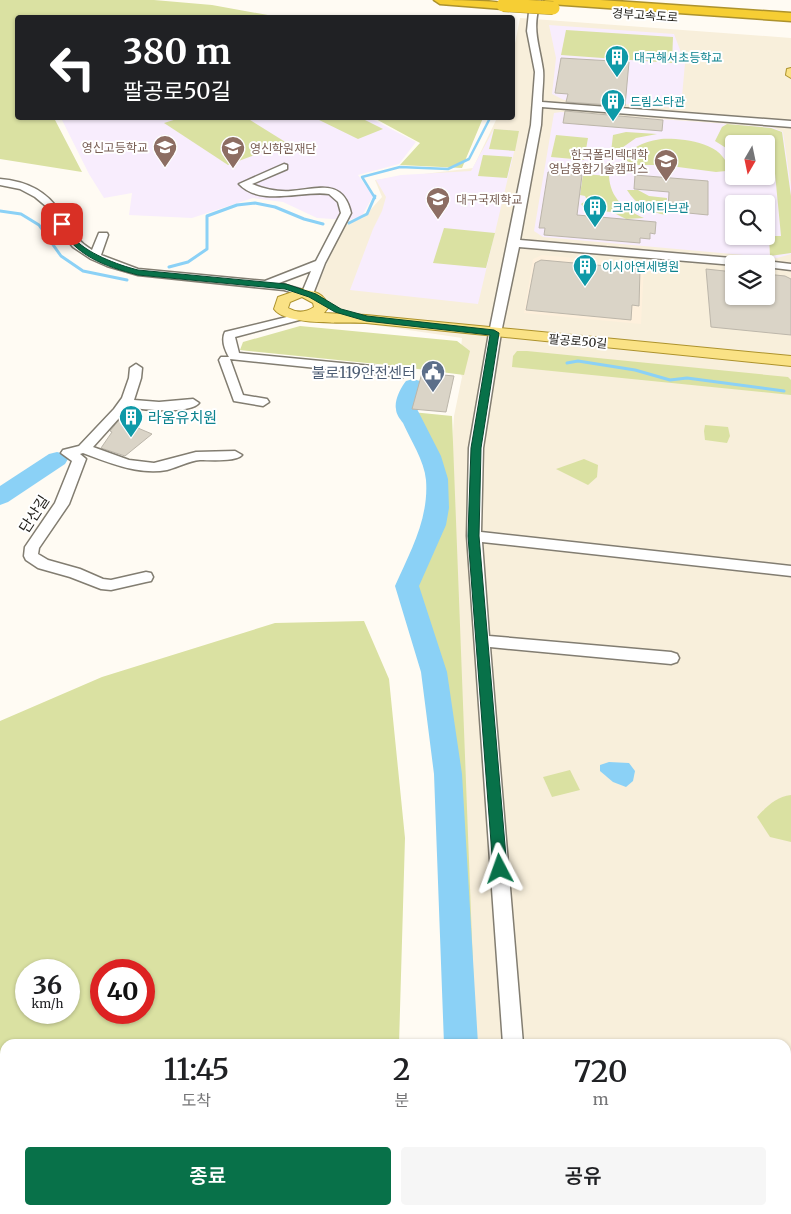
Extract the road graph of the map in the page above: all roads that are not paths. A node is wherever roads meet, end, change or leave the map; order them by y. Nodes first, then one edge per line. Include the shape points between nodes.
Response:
1 (440, 0) edge
2 (537, 0) edge
3 (553, 3) edge
4 (791, 17) edge
5 (768, 20) junction
6 (791, 26) edge
7 (791, 71) edge
8 (791, 75) edge
9 (537, 104) junction
10 (791, 124) edge
11 (284, 167) dead end
12 (0, 182) edge
13 (103, 234) dead end
14 (514, 243) junction
15 (95, 257) junction
16 (725, 261) edge
17 (320, 263) junction
18 (775, 265) edge
19 (791, 267) edge
20 (262, 285) junction
21 (304, 294) junction
22 (320, 301) junction
23 (282, 304) junction
24 (303, 316) junction
25 (366, 319) junction
26 (257, 328) junction
27 (494, 333) junction
28 (225, 360) dead end
29 (788, 360) edge
30 (136, 368) dead end
31 (403, 373) dead end
32 (126, 402) junction
33 (263, 402) dead end
34 (193, 403) dead end
35 (84, 449) junction
36 (235, 455) dead end
37 (474, 536) junction
38 (791, 571) edge
39 (146, 577) dead end
40 (483, 641) junction
41 (671, 658) dead end
42 (514, 1039) edge

1 - 3 highway, 경부고속도로, bridge via 503,5
2 - 9 street via 532,30 539,72
3 - 5 highway, 경부고속도로
4 - 5 highway, 경부고속도로
5 - 6 highway, 경부고속도로
7 - 8 main road
9 - 10 street
9 - 14 street
11 - 17 street via 244,184 290,194 324,190 345,204 346,213
12 - 15 street via 15,183 37,193 54,209 70,238
13 - 15 street
14 - 16 street
14 - 27 street
15 - 20 street via 138,272
17 - 20 street
17 - 21 street
18 - 19 street
20 - 21 street via 286,287
20 - 23 street via 276,291
21 - 22 main road
21 - 23 main road
22 - 24 main road via 322,304 318,312
22 - 25 main road
23 - 24 main road via 286,314
23 - 26 street
24 - 25 main road
24 - 26 street
25 - 27 main road, 팔공로50길
26 - 31 street via 229,335 234,356
27 - 29 main road, 팔공로50길
27 - 37 street via 476,448
28 - 33 street via 238,398
30 - 32 street, 단산길
32 - 34 street via 160,407
32 - 35 street, 단산길
35 - 36 street via 128,464 154,467 196,456
35 - 39 street, 단산길 via 68,452 79,459 62,504 32,548 31,556 43,564 101,584 111,585
37 - 38 street
37 - 40 street
40 - 41 street
40 - 42 street

